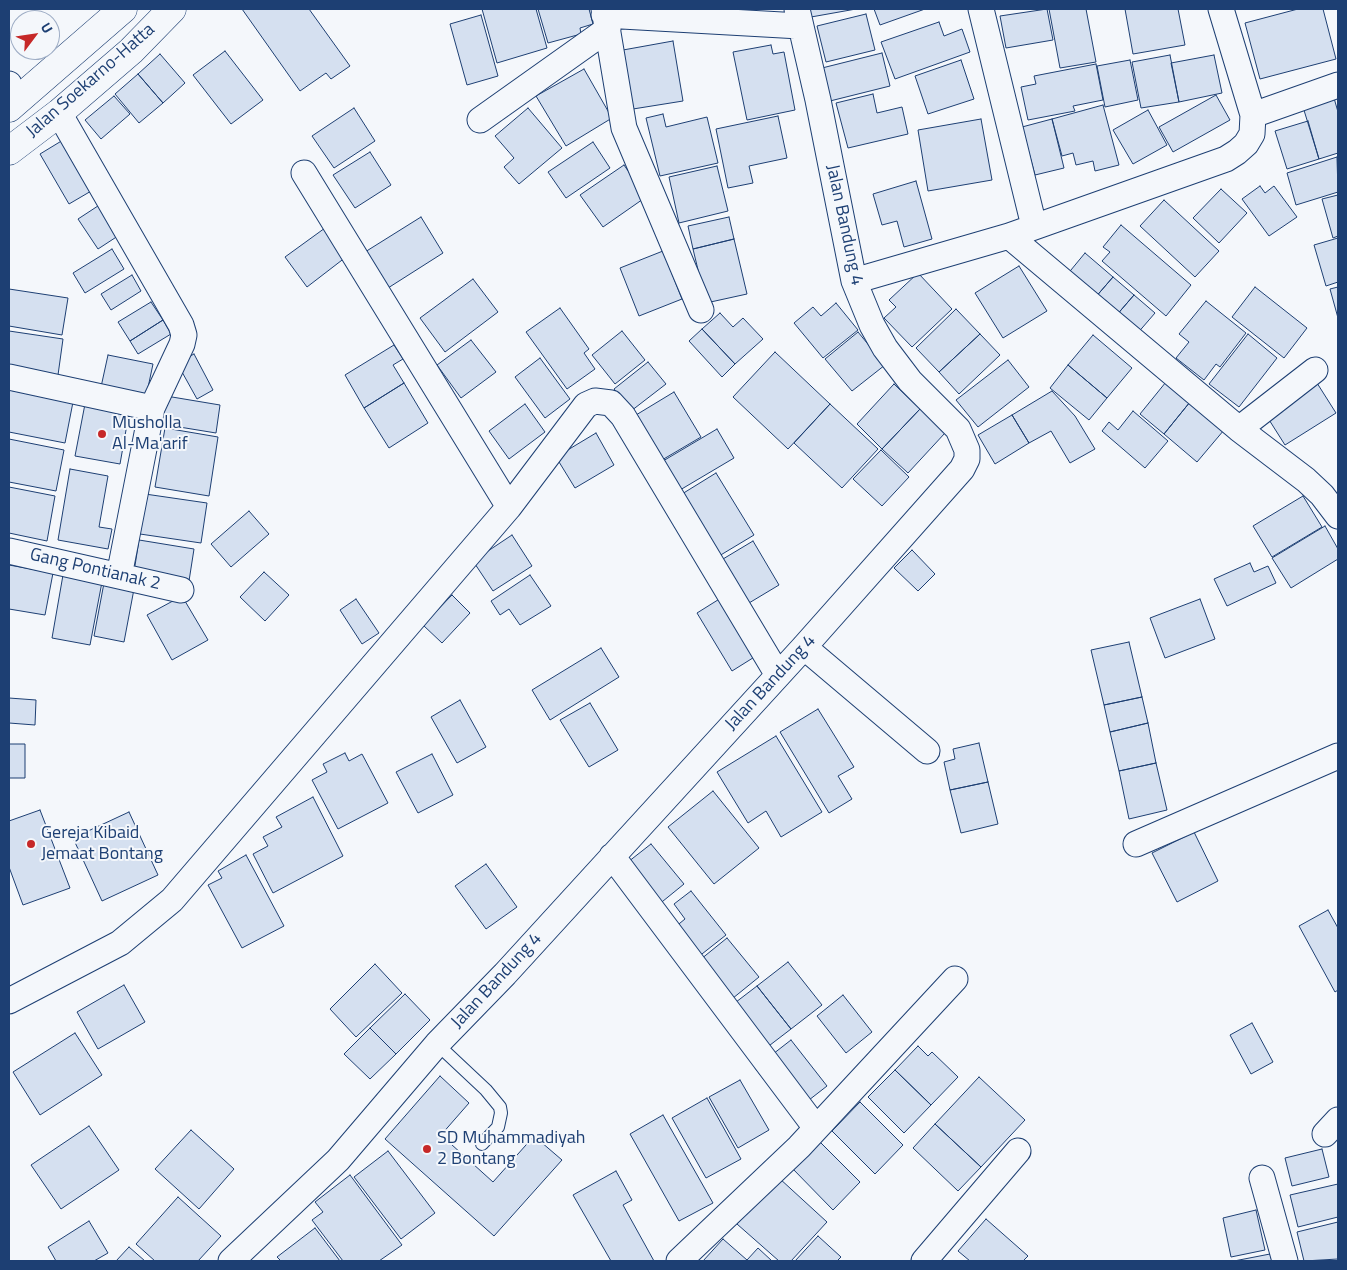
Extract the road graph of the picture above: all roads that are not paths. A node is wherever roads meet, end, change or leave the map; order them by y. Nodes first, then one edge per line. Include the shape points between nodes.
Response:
1 (123, 9) edge
2 (172, 9) edge
3 (981, 9) edge
4 (1227, 11) edge
5 (605, 17) edge
6 (798, 17) edge
7 (1338, 85) edge
8 (11, 98) edge
9 (59, 113) junction
10 (1253, 115) junction
11 (480, 120) dead end
12 (10, 146) edge
13 (304, 173) dead end
14 (1034, 226) junction
15 (1010, 236) junction
16 (854, 281) junction
17 (701, 310) dead end
18 (1315, 370) dead end
19 (9, 377) edge
20 (152, 408) junction
21 (1239, 429) junction
22 (509, 506) junction
23 (1338, 516) edge
24 (9, 551) edge
25 (119, 576) junction
26 (181, 590) dead end
27 (804, 647) junction
28 (778, 675) junction
29 (927, 751) dead end
30 (1338, 756) edge
31 (1136, 844) dead end
32 (612, 856) junction
33 (955, 978) dead end
34 (9, 1001) edge
35 (437, 1044) junction
36 (816, 1128) junction
37 (482, 1144) dead end
38 (1018, 1151) dead end
39 (1262, 1178) dead end
40 (231, 1261) edge
41 (679, 1261) edge
42 (924, 1261) edge
43 (1284, 1261) edge

1 - 8 main road, Jalan Soekarno-Hatta
2 - 9 main road, Jalan Soekarno-Hatta via 132,51
3 - 14 street
4 - 10 street
5 - 6 street
5 - 11 street
5 - 17 street via 624,128
6 - 16 street, Jalan Bandung 4
7 - 10 street
9 - 12 main road, Jalan Soekarno-Hatta
9 - 20 street via 181,325 182,344
10 - 14 street via 1252,134 1246,144 1226,159
13 - 22 street
14 - 15 street
15 - 16 street
15 - 21 street
16 - 27 street, Jalan Bandung 4 via 872,325 886,348 910,381 958,430 967,450 967,459 962,469
18 - 21 street
19 - 20 street
20 - 25 street
21 - 23 street via 1306,480
22 - 28 street via 586,405 595,400 611,403 623,416
22 - 34 street via 172,900 120,943
24 - 25 street, Gang Pontianak 2
25 - 26 street, Gang Pontianak 2
27 - 28 street, Jalan Bandung 4
27 - 29 street
28 - 32 street, Jalan Bandung 4
30 - 31 street
32 - 35 street, Jalan Bandung 4
32 - 36 street
33 - 36 street
35 - 37 lane via 486,1090 500,1108 498,1127
35 - 40 street, Jalan Bandung 4 via 338,1160
36 - 41 street
38 - 42 street
39 - 43 street

